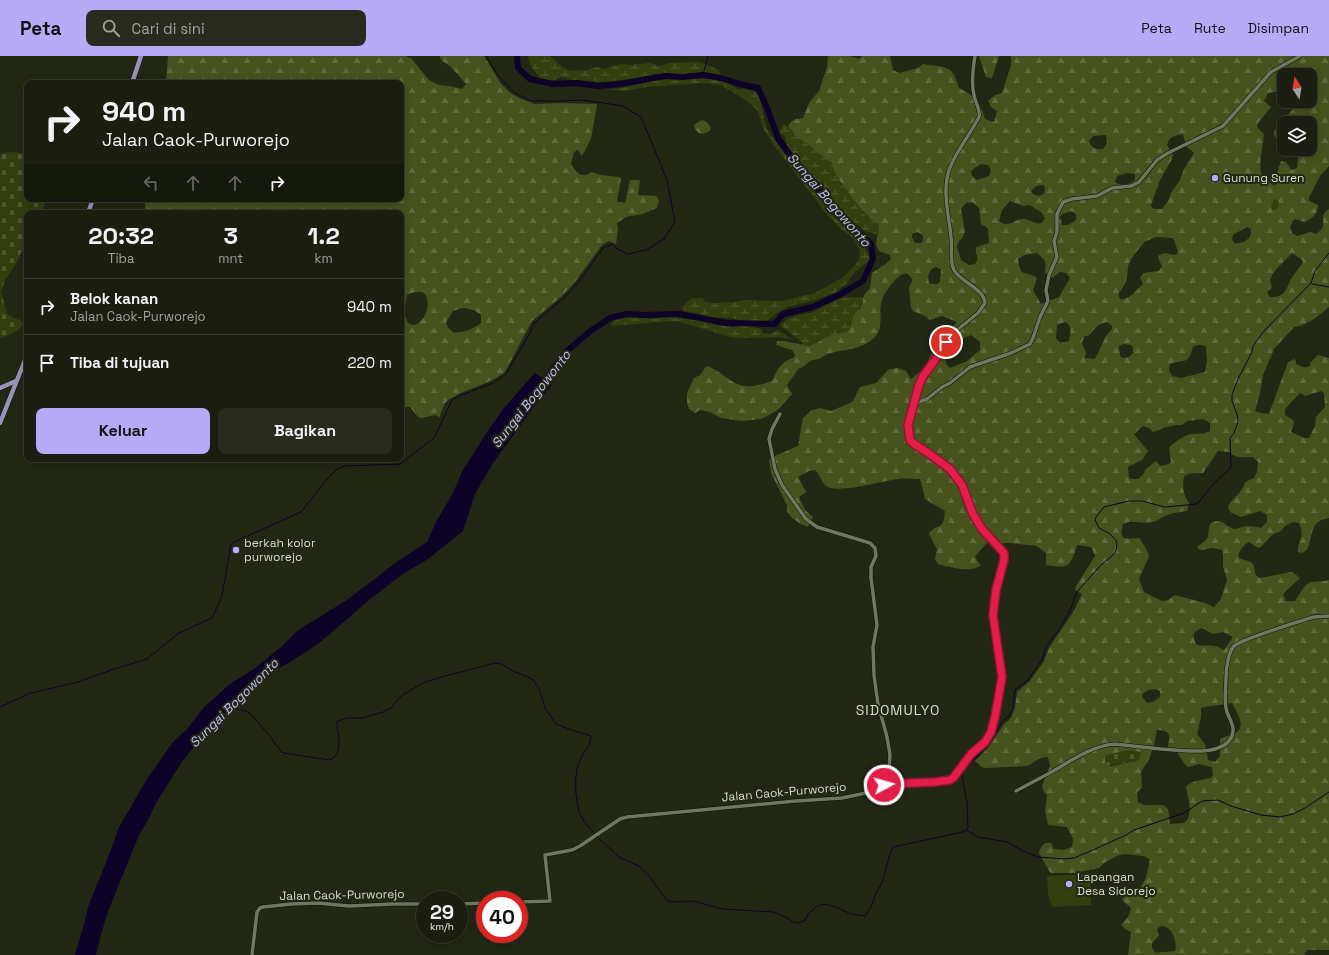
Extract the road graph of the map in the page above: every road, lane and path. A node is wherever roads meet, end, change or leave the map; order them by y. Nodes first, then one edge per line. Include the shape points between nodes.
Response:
1 (140, 56) edge
2 (975, 56) edge
3 (1300, 56) edge
4 (133, 80) edge
5 (24, 362) edge
6 (16, 381) junction
7 (0, 388) edge
8 (914, 404) junction
9 (780, 414) dead end
10 (0, 422) edge
11 (1329, 616) edge
12 (884, 785) junction
13 (1016, 791) dead end
14 (528, 902) edge
15 (416, 904) edge
16 (252, 955) edge

1 - 4 main road
2 - 8 street, Jalan Caok-Purworejo via 973,90 980,113 950,169 946,183 946,200 953,268 983,295 986,303 946,342 923,376
3 - 8 street via 1271,72 1223,126 1157,160 1139,182 1131,186 1112,188 1097,196 1063,202 1057,214 1054,241 1057,257 1049,275 1046,290 1048,302 1030,344 970,367 927,399
5 - 6 main road
6 - 7 main road
6 - 10 main road
8 - 12 street, Jalan Caok-Purworejo via 908,425 910,440 950,469 962,485 982,529 1004,553 993,615 1001,680 989,737 971,754 954,777 935,782
9 - 12 street via 770,432 770,446 777,476 786,491 806,519 817,527 870,543 875,548 876,556 871,567 877,625 873,647 874,675 890,755
11 - 13 street via 1309,619 1235,645 1230,653 1226,673 1225,702 1233,730 1232,736 1224,745 1216,749 1194,752 1107,745 1076,757
12 - 14 street, Jalan Caok-Purworejo via 866,793 842,798 623,818 572,850 545,855 550,901
15 - 16 street, Jalan Caok-Purworejo via 349,906 318,903 264,906 257,912

